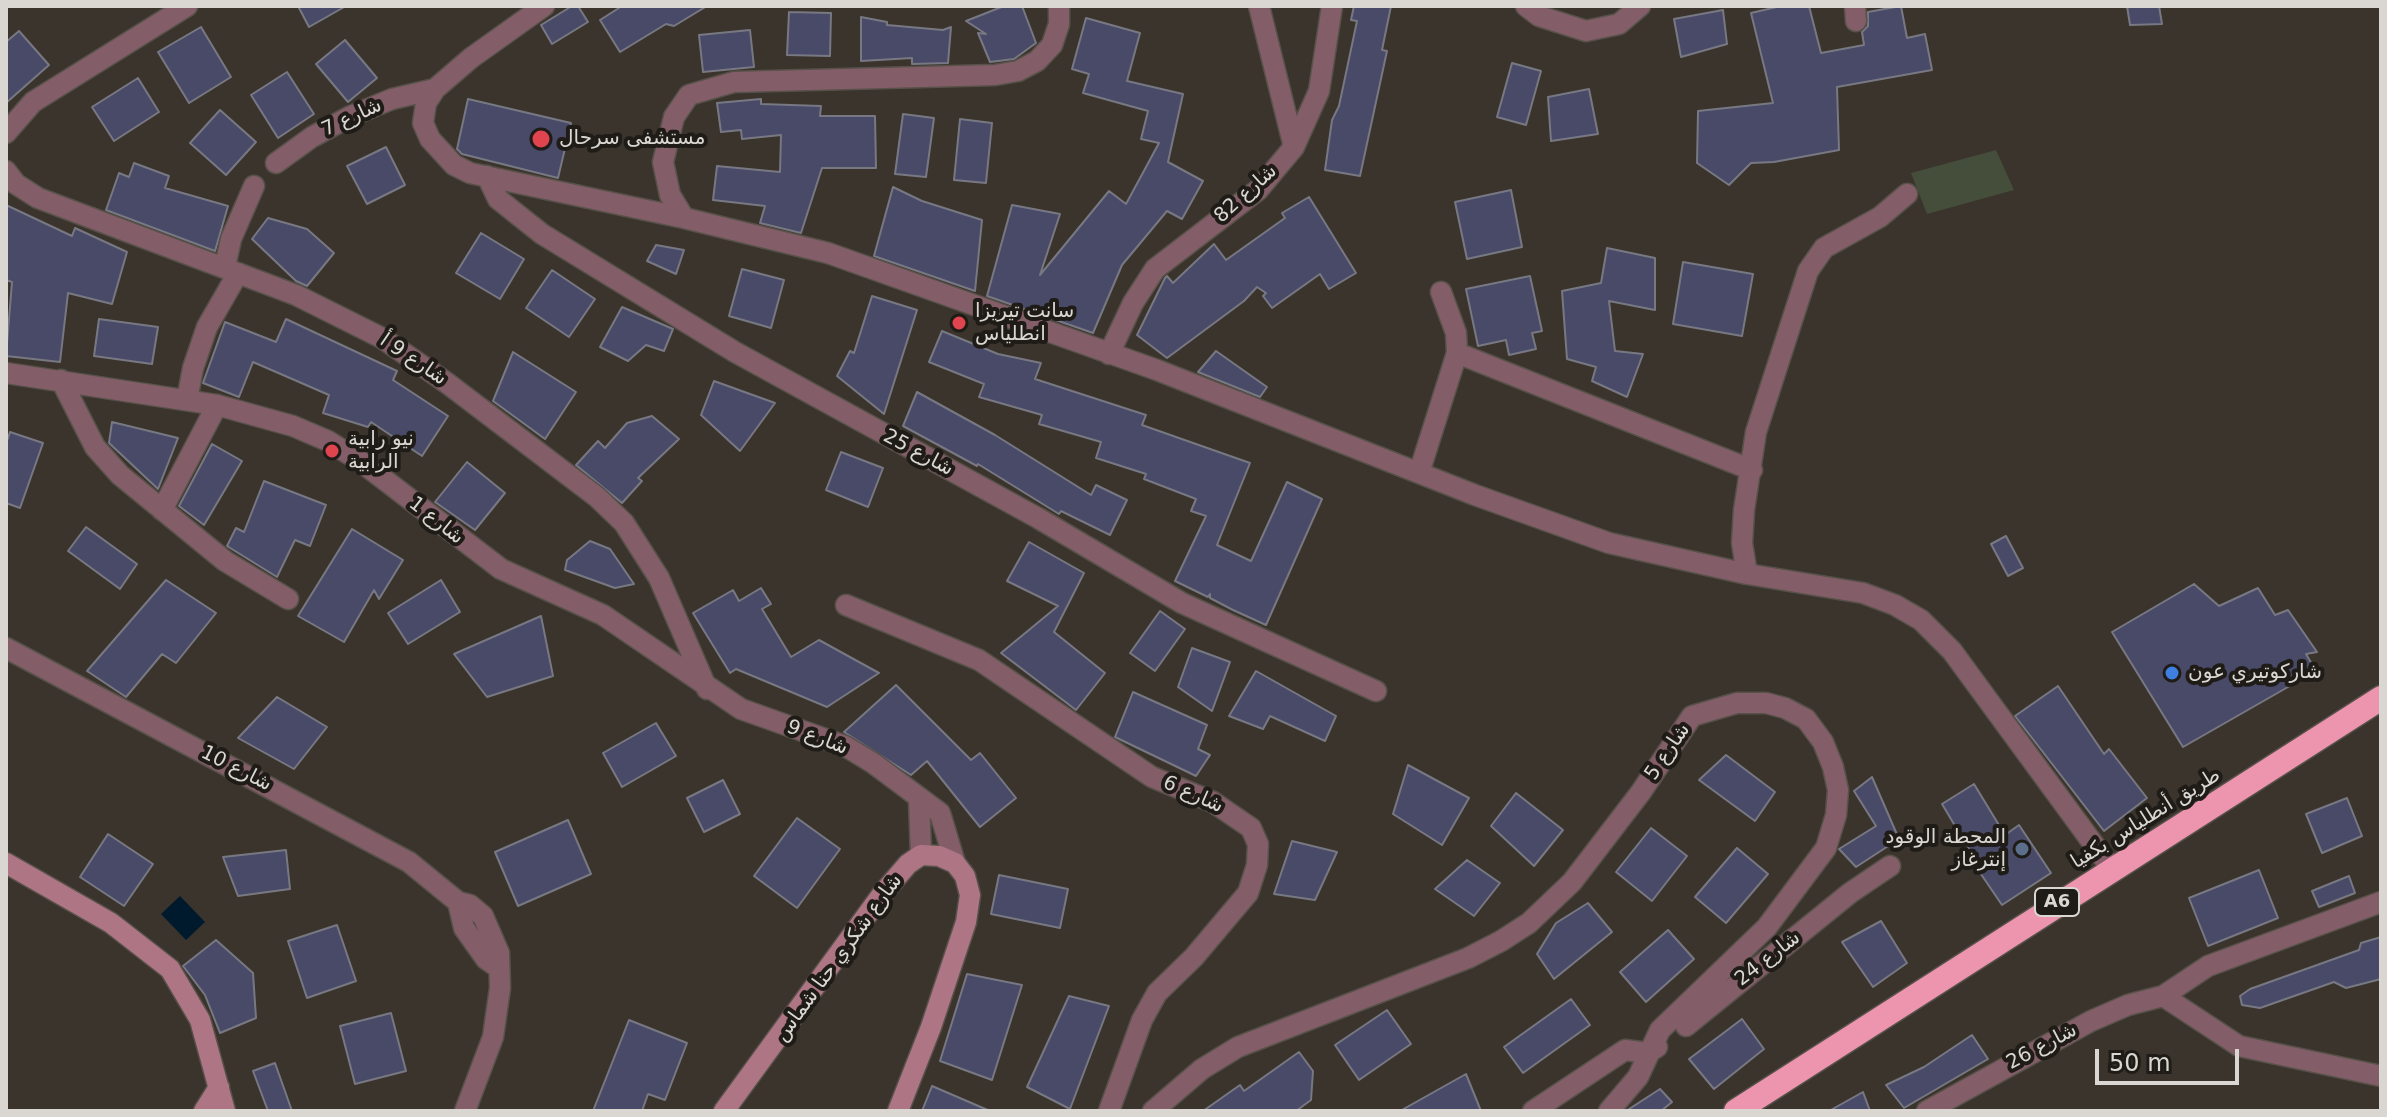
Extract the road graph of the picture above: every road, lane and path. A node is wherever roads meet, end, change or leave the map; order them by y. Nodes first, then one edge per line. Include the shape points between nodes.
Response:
1 (187, 6) edge
2 (1059, 6) edge
3 (1259, 6) edge
4 (1332, 6) edge
5 (1526, 6) edge
6 (1640, 6) edge
7 (535, 8) edge
8 (435, 89) junction
9 (6, 133) edge
10 (1294, 147) junction
11 (276, 163) dead end
12 (6, 171) edge
13 (487, 176) junction
14 (254, 186) dead end
15 (1907, 194) dead end
16 (684, 218) junction
17 (232, 270) junction
18 (1441, 292) dead end
19 (1457, 353) junction
20 (1109, 354) junction
21 (6, 373) edge
22 (61, 380) junction
23 (187, 400) junction
24 (217, 405) junction
25 (1752, 470) junction
26 (1419, 473) junction
27 (162, 510) junction
28 (1747, 574) junction
29 (288, 599) dead end
30 (846, 605) dead end
31 (6, 648) edge
32 (707, 689) junction
33 (1376, 691) dead end
34 (2380, 702) edge
35 (919, 800) junction
36 (921, 855) junction
37 (6, 863) edge
38 (955, 863) junction
39 (1890, 866) dead end
40 (2111, 868) junction
41 (2381, 902) edge
42 (2163, 996) junction
43 (1648, 1053) junction
44 (2381, 1076) edge
45 (219, 1087) junction
46 (204, 1111) edge
47 (225, 1111) edge
48 (465, 1111) edge
49 (724, 1111) edge
50 (898, 1111) edge
51 (1109, 1111) edge
52 (1153, 1111) edge
53 (1533, 1111) edge
54 (1609, 1111) edge
55 (1736, 1111) edge
56 (1927, 1111) edge

1 - 9 street via 33,102
2 - 16 street via 1052,45 1018,71 734,82 689,95 674,117 663,162 670,195
3 - 10 street
4 - 10 street, شارع 82 via 1319,91
5 - 6 street via 1539,16 1586,31 1619,24
7 - 8 street
8 - 11 street, شارع 7 via 351,116
8 - 13 street via 423,123 430,139 454,165
10 - 20 street, شارع 82 via 1258,190 1155,269
12 - 17 street, شارع 9 أ via 38,198
13 - 16 street
13 - 33 street, شارع 25 via 498,199 542,234 735,352 1182,603
14 - 17 street via 236,226
15 - 25 street via 1815,258 1767,390
16 - 20 street via 828,253
17 - 23 street via 207,327
17 - 32 street, شارع 9 أ via 382,338 597,497 643,548
18 - 19 street via 1456,333
19 - 25 street
19 - 26 street
20 - 26 street
21 - 22 street, شارع 1
22 - 23 street, شارع 1
22 - 27 street via 95,447
23 - 24 street, شارع 1
24 - 27 street
24 - 32 street, شارع 1 via 328,441 501,569 603,615
25 - 28 street via 1742,543
26 - 28 street via 1609,543
27 - 29 street via 250,578
28 - 40 street via 1863,593 1921,620 1980,686
30 - 51 street, شارع 6 via 979,660 1152,777 1213,802 1251,828 1258,844 1248,893 1157,993
31 - 48 street, شارع 10 via 409,862 458,902 470,905 490,926 499,968 493,1037
32 - 35 street, شارع 9 via 741,709 845,746
34 - 40 highway, طريق أنطلياس بكفيا / A6
35 - 36 street
35 - 38 street, شارع 9 via 940,813
36 - 38 street
36 - 49 street, شارع شكري حنا شماس via 883,893
37 - 45 street via 111,923 170,969 200,1020
38 - 50 street via 970,895 966,922
39 - 43 street, شارع 24
40 - 55 highway, طريق أنطلياس بكفيا / A6
41 - 42 street, شارع 26 via 2208,966
42 - 44 street via 2239,1046
42 - 56 street, شارع 26 via 2091,1021
43 - 52 street, شارع 5 via 1660,1030 1767,927 1826,848 1836,815 1833,767 1806,719 1785,708 1737,703 1692,716 1597,852 1529,923 1501,941 1238,1047 1202,1069
43 - 53 street via 1625,1050
43 - 54 street, شارع 5 via 1638,1077
45 - 46 street
45 - 47 street

